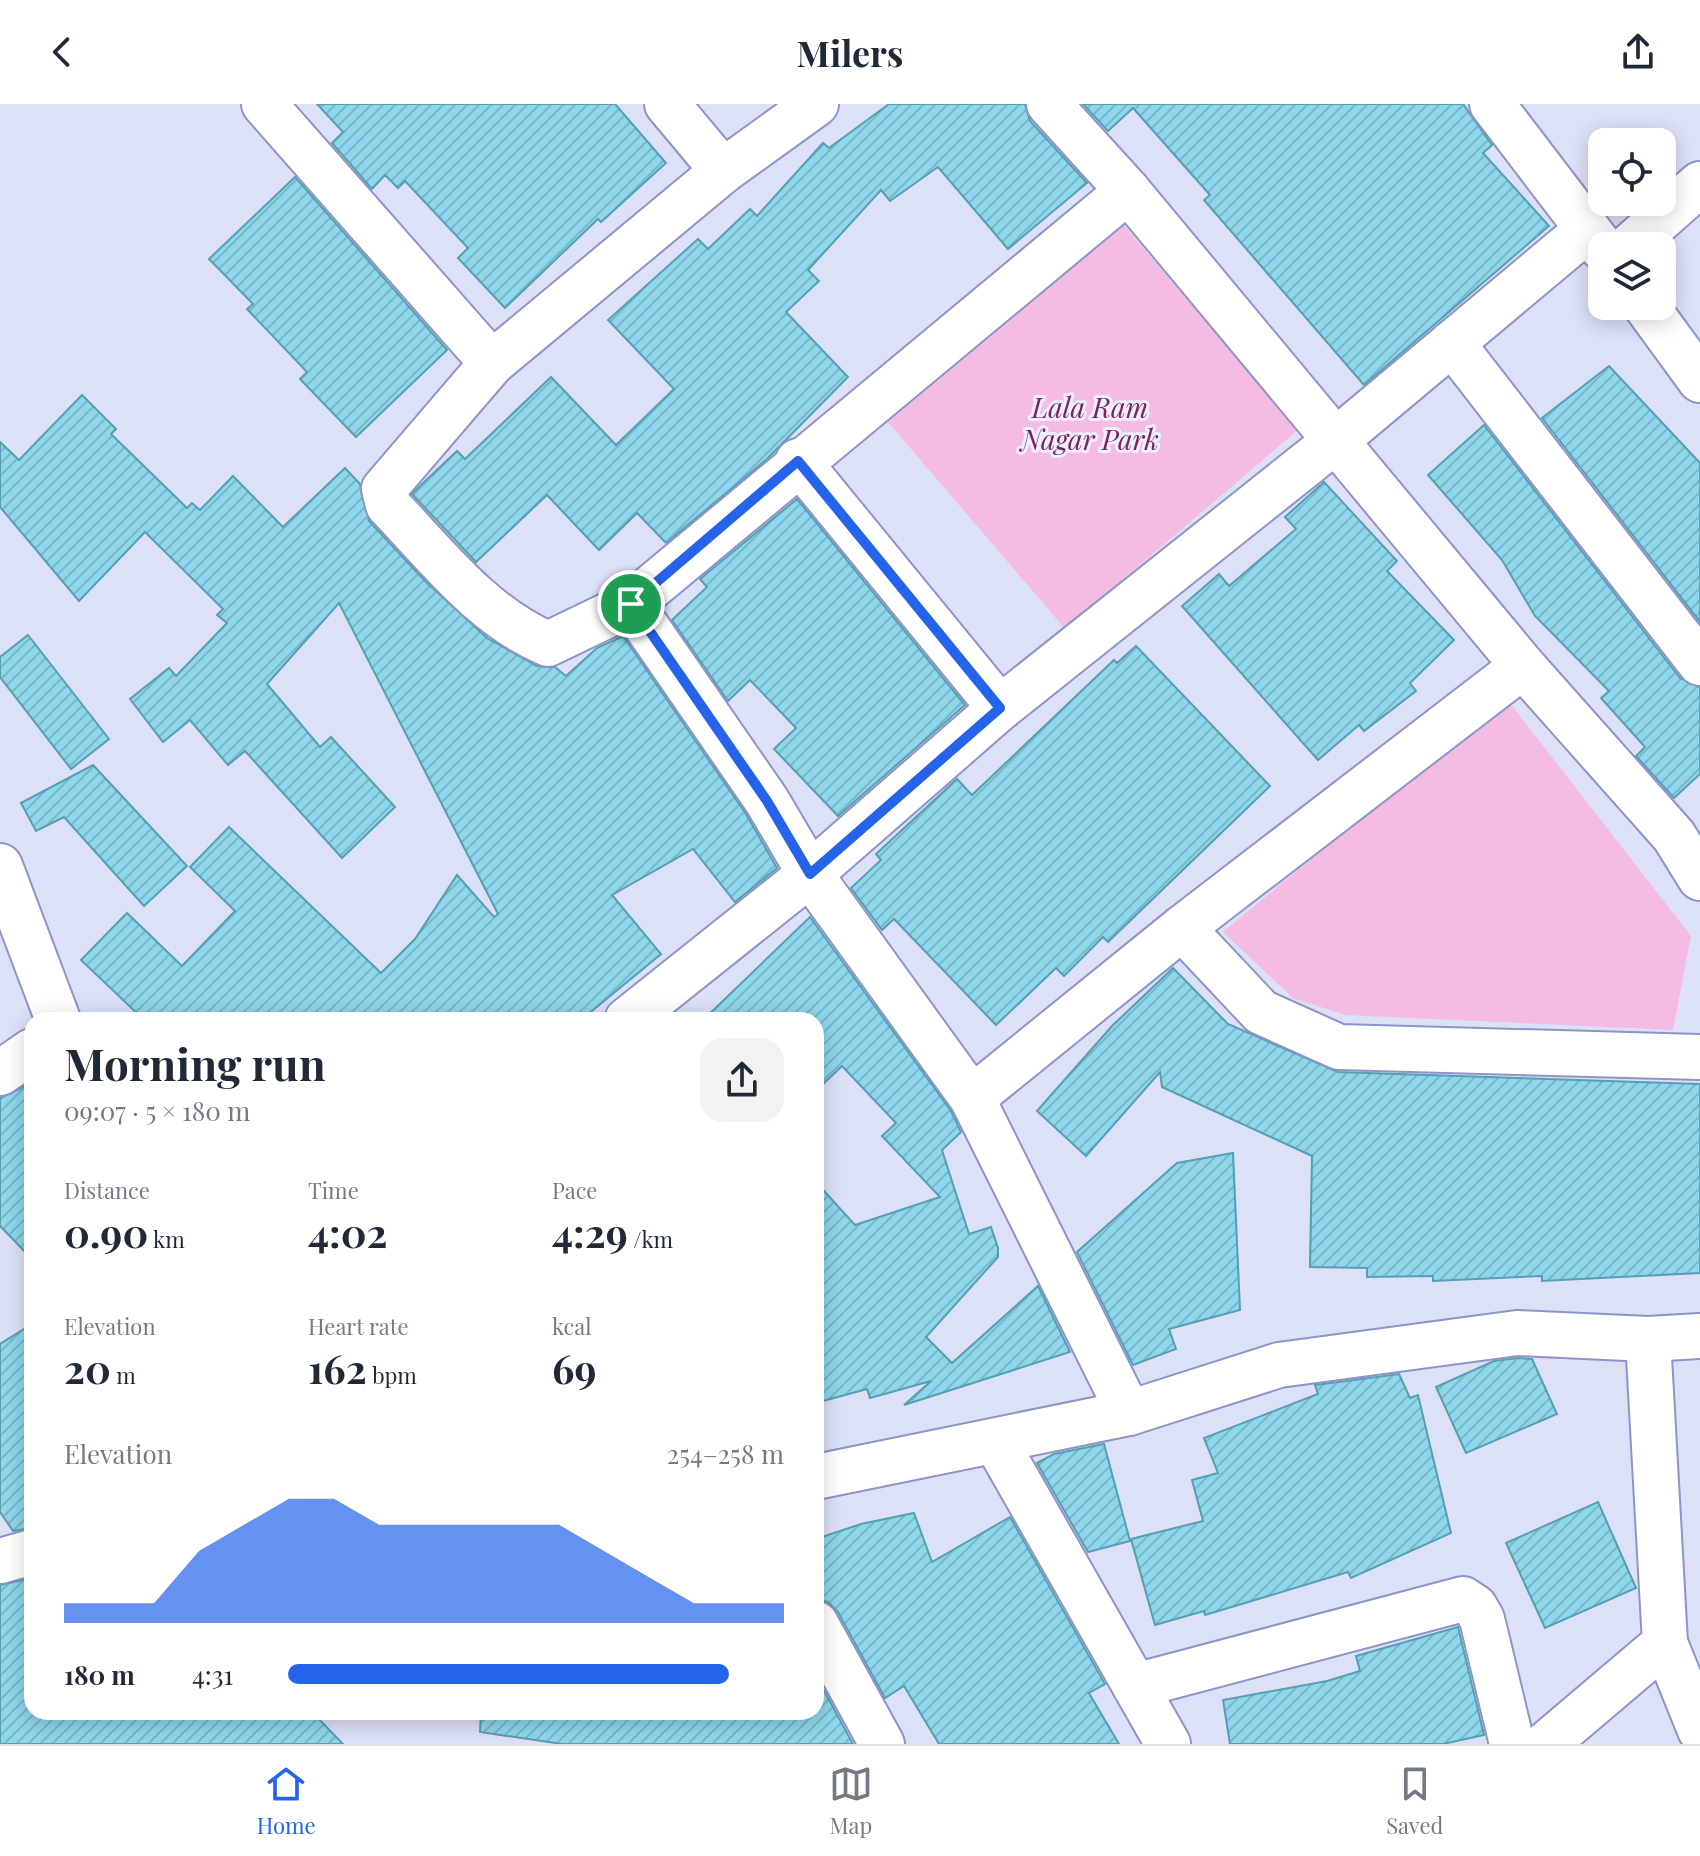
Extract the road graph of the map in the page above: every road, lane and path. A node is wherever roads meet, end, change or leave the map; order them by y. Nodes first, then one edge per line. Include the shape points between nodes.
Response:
1 (264, 104) edge
2 (667, 104) edge
3 (816, 104) edge
4 (1049, 104) edge
5 (1492, 104) edge
6 (723, 171) junction
7 (1700, 184) edge
8 (1128, 191) junction
9 (1590, 232) edge
10 (1646, 232) edge
11 (1588, 244) edge
12 (1656, 320) edge
13 (1452, 343) junction
14 (492, 363) junction
15 (1700, 380) edge
16 (1334, 442) junction
17 (798, 461) junction
18 (631, 604) junction
19 (1700, 663) edge
20 (1523, 666) junction
21 (1000, 708) junction
22 (0, 866) edge
23 (810, 874) junction
24 (1700, 878) edge
25 (1182, 928) junction
26 (55, 1012) edge
27 (637, 1012) edge
28 (24, 1056) edge
29 (1700, 1057) edge
30 (0, 1073) edge
31 (972, 1098) junction
32 (1700, 1336) edge
33 (1648, 1339) junction
34 (1129, 1413) junction
35 (996, 1442) junction
36 (824, 1475) edge
37 (24, 1554) edge
38 (0, 1561) edge
39 (824, 1639) edge
40 (1665, 1643) junction
41 (1135, 1686) junction
42 (1700, 1730) edge
43 (882, 1744) edge
44 (1168, 1744) edge
45 (1512, 1744) edge
46 (1546, 1744) edge

1 - 14 street
2 - 6 street
3 - 6 street
4 - 8 street
5 - 9 street
6 - 14 street
7 - 10 street
8 - 16 street
8 - 17 street
11 - 13 street
12 - 15 street
13 - 16 street
13 - 19 street
14 - 18 street via 390,479 384,489 388,505 491,611 521,633 548,644
16 - 20 street
16 - 21 street
17 - 18 street
17 - 21 street
18 - 23 street via 767,801
20 - 24 street via 1674,836
20 - 25 street
21 - 23 street
22 - 26 street
23 - 27 street
23 - 31 street
25 - 29 street via 1261,1012 1339,1047
25 - 31 street
28 - 30 street
31 - 34 street
32 - 33 street
33 - 34 street via 1517,1333 1279,1365
33 - 40 street
34 - 35 street
35 - 36 street
35 - 41 street
37 - 38 street
39 - 43 street
40 - 42 street
40 - 46 street
41 - 44 street
41 - 45 street via 1463,1599 1482,1619

